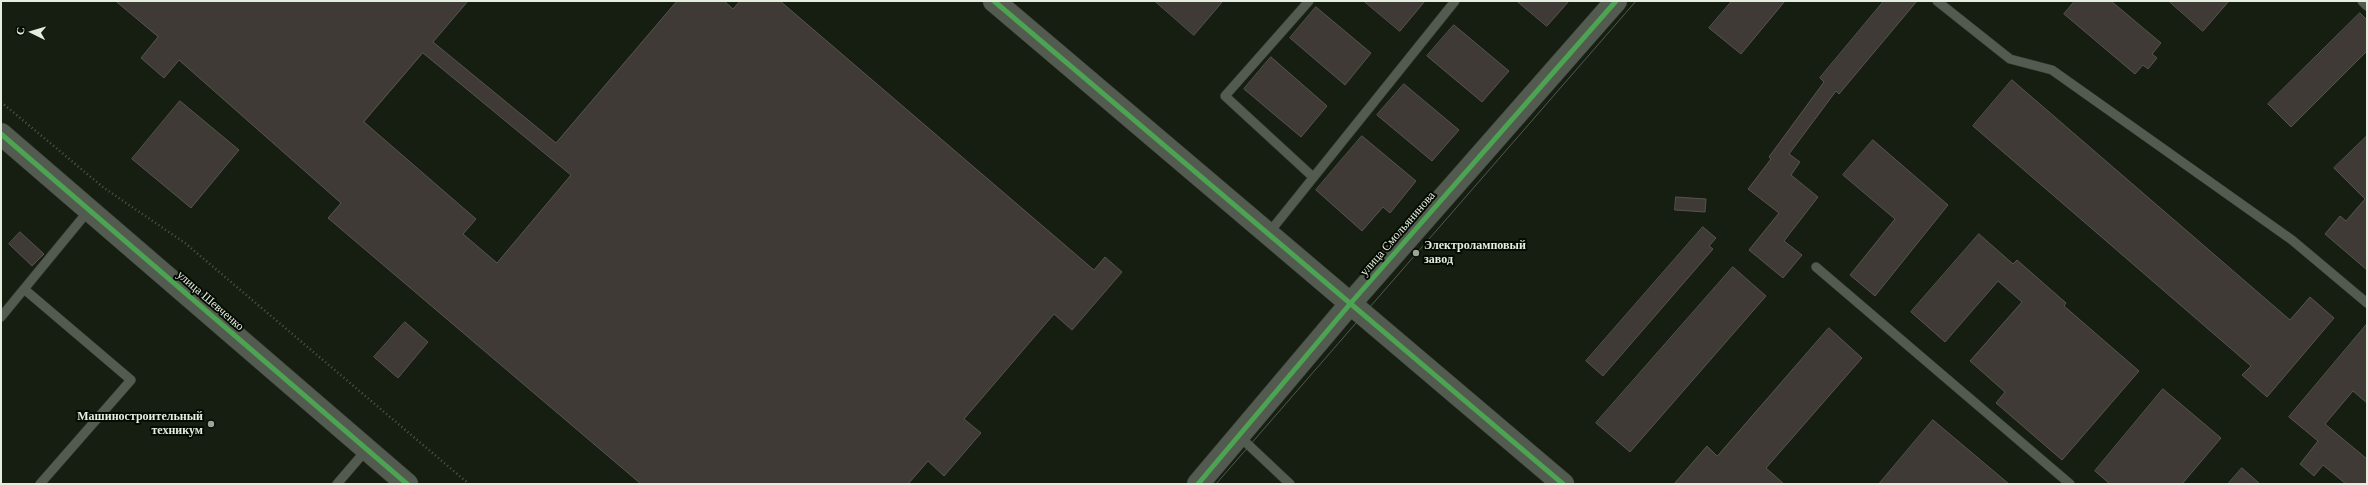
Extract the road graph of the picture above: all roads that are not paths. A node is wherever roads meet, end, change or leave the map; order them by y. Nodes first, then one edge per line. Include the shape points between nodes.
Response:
1 (994, 1) edge
2 (1309, 1) edge
3 (1455, 1) edge
4 (1616, 1) edge
5 (1937, 1) edge
6 (2362, 1) edge
7 (2367, 6) edge
8 (1, 134) edge
9 (1313, 177) junction
10 (89, 210) junction
11 (1268, 234) junction
12 (1816, 267) dead end
13 (24, 289) junction
14 (2367, 303) edge
15 (1350, 304) junction
16 (1, 317) edge
17 (1239, 436) junction
18 (367, 449) junction
19 (40, 484) edge
20 (337, 484) edge
21 (407, 484) edge
22 (1198, 484) edge
23 (1290, 484) edge
24 (1563, 484) edge
25 (2070, 484) edge

1 - 11 street
2 - 9 lane via 1226,96
3 - 9 lane
4 - 15 street, улица Смольянинова
5 - 14 lane via 2010,59 2052,70 2292,240
6 - 7 lane
8 - 10 street, улица Шевченко
9 - 11 lane
10 - 13 lane
10 - 18 street, улица Шевченко
11 - 15 street
12 - 25 lane
13 - 16 lane
13 - 19 lane via 131,380
15 - 17 street, улица Смольянинова
15 - 24 street
17 - 22 street, улица Смольянинова
17 - 23 lane
18 - 20 lane
18 - 21 street, улица Шевченко

